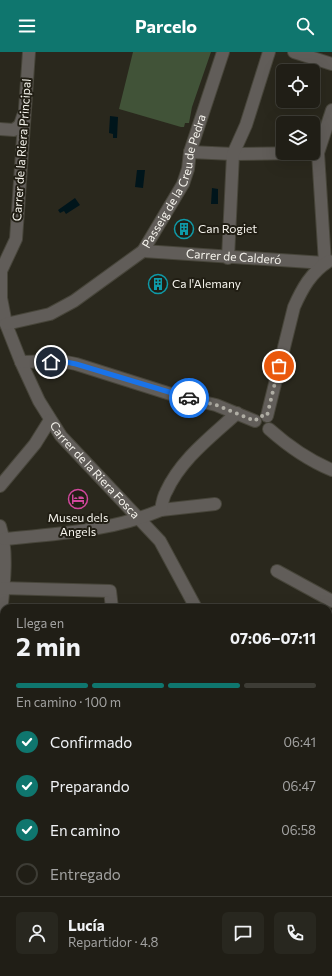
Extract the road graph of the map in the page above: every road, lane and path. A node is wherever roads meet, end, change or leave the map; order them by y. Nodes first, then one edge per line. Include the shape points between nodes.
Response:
1 (29, 52) edge
2 (223, 52) edge
3 (269, 52) edge
4 (294, 52) edge
5 (332, 64) edge
6 (332, 110) edge
7 (24, 113) junction
8 (0, 129) edge
9 (14, 130) junction
10 (320, 142) edge
11 (21, 146) junction
12 (190, 152) junction
13 (276, 153) edge
14 (233, 154) junction
15 (317, 160) edge
16 (12, 248) junction
17 (143, 251) junction
18 (0, 254) edge
19 (228, 258) junction
20 (329, 261) edge
21 (301, 262) junction
22 (1, 269) edge
23 (310, 278) junction
24 (6, 324) junction
25 (21, 362) junction
26 (237, 413) junction
27 (267, 416) junction
28 (50, 420) junction
29 (255, 421) junction
30 (269, 429) junction
31 (332, 470) edge
32 (0, 486) edge
33 (215, 504) dead end
34 (161, 510) junction
35 (140, 519) junction
36 (0, 526) edge
37 (4, 539) junction
38 (277, 571) dead end
39 (2, 588) edge
40 (332, 601) edge
41 (1, 604) edge
42 (112, 604) edge
43 (194, 604) edge

1 - 7 street, Carrer de la Riera Principal
2 - 12 street, Passeig de la Creu de Pedra
3 - 14 street via 246,125
4 - 5 street
6 - 10 street
7 - 9 street via 20,125
7 - 11 street, Carrer de la Riera Principal
8 - 9 street
9 - 11 street
11 - 16 street, Carrer de la Riera Principal via 16,239
12 - 14 street
12 - 17 street, Passeig de la Creu de Pedra via 183,184
13 - 14 street
14 - 19 street
15 - 20 street
16 - 18 street
16 - 22 street, Carrer de la Riera Principal
17 - 19 street, Carrer de Calderó
17 - 24 street, Passeig de la Creu de Pedra via 74,301 50,314
19 - 21 street, Carrer de Calderó
20 - 21 street, Carrer de Calderó
20 - 23 street
21 - 23 street via 308,270
22 - 24 street, Carrer de la Riera Fosca via 1,298
23 - 27 street via 294,307
24 - 25 street, Carrer de la Riera Fosca
25 - 26 street via 61,361 76,364
25 - 28 street, Carrer de la Riera Fosca
26 - 29 street
26 - 34 street via 190,456 166,492
27 - 29 street via 260,416
27 - 30 street via 271,422
28 - 32 street via 35,444
28 - 35 street, Carrer de la Riera Fosca via 61,436
29 - 30 street via 255,426 261,431
30 - 31 street via 308,457
33 - 34 street
34 - 35 street
35 - 37 street via 74,533
35 - 43 street, Carrer de la Riera Fosca via 160,541
36 - 37 street
37 - 39 street
38 - 40 street
39 - 41 street
39 - 42 street via 110,591

